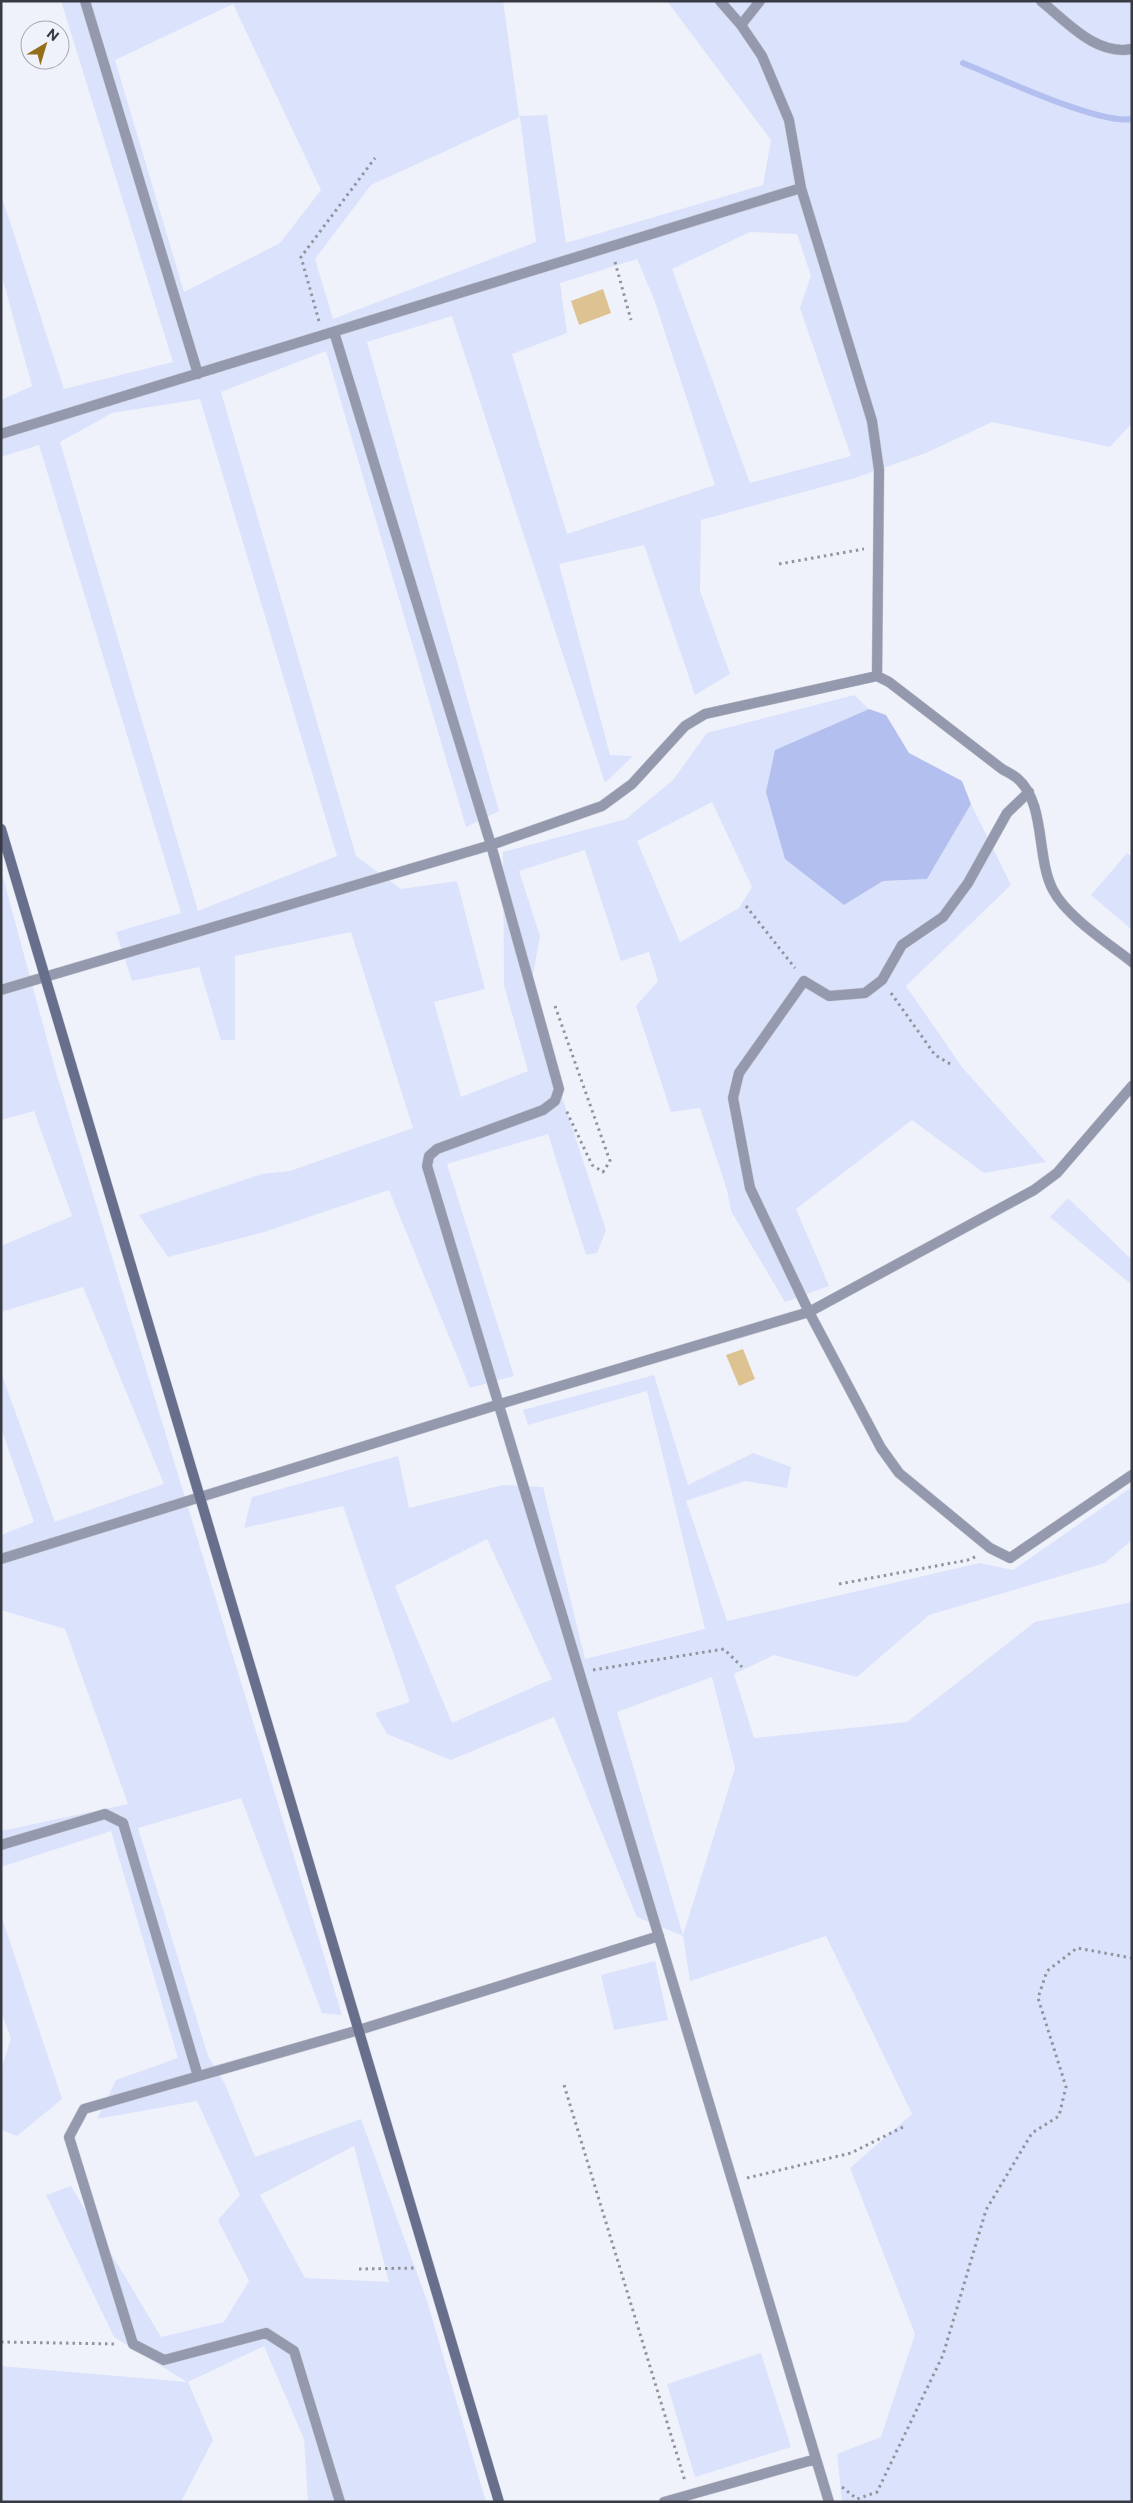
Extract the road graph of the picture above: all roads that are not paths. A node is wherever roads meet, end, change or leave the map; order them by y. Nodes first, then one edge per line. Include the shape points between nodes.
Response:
1 (85, 1) edge
2 (720, 1) edge
3 (760, 1) edge
4 (1041, 1) edge
5 (741, 25) junction
6 (1132, 49) edge
7 (800, 188) junction
8 (334, 332) junction
9 (198, 374) junction
10 (1, 434) edge
11 (876, 676) junction
12 (1028, 792) junction
13 (1, 829) edge
14 (491, 845) junction
15 (1132, 962) edge
16 (46, 978) junction
17 (1, 990) edge
18 (1132, 1086) edge
19 (809, 1312) junction
20 (500, 1404) junction
21 (1132, 1475) edge
22 (200, 1498) junction
23 (1, 1559) edge
24 (1, 1845) edge
25 (658, 1936) junction
26 (359, 2030) junction
27 (198, 2076) junction
28 (816, 2459) junction
29 (340, 2502) edge
30 (499, 2502) edge
31 (664, 2502) edge
32 (829, 2502) edge

1 - 9 street
2 - 5 street
3 - 5 street
4 - 6 street via 1094,44 1120,51
5 - 7 street via 762,56 789,120
7 - 8 street
7 - 11 street via 872,421 879,470
8 - 9 street
8 - 14 street
9 - 10 street
11 - 12 street via 1002,770 1018,778
11 - 14 street via 705,714 685,726 632,784 602,806
12 - 15 street via 1035,811 1044,871 1054,892 1073,914
12 - 19 street via 1007,813 968,883 943,917 902,945 882,980 865,992 829,996 804,981 740,1073 733,1098 750,1188
13 - 16 street
14 - 16 street
14 - 20 street via 559,1089 554,1101 543,1110 437,1149 429,1156 427,1166
16 - 17 street
16 - 22 street
18 - 19 street via 1057,1173 1034,1190
19 - 20 street
19 - 21 street via 881,1448 899,1474 990,1548 1010,1558
20 - 22 street
20 - 25 street
22 - 23 street
22 - 26 street
24 - 27 street via 105,1814 123,1823
25 - 26 street
25 - 28 street
26 - 27 street
26 - 30 street
27 - 29 street via 84,2109 69,2137 133,2344 164,2360 266,2333 294,2350
28 - 31 street
28 - 32 street

